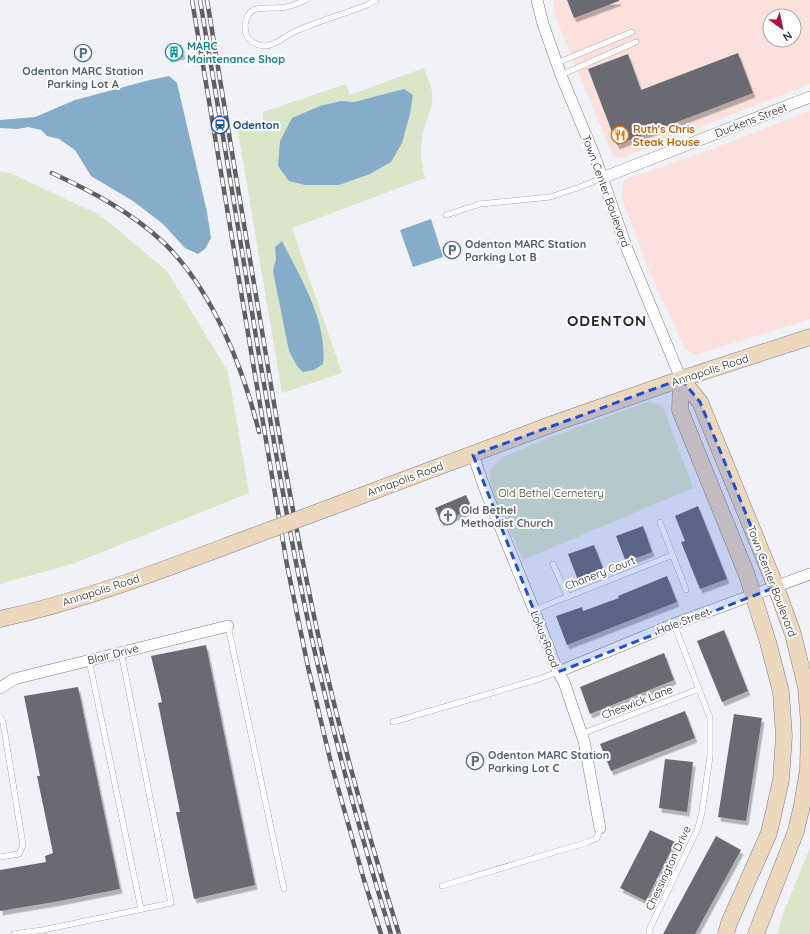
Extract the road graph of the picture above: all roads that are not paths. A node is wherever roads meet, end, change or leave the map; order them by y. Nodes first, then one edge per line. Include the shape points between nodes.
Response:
1 (306, 0) edge
2 (376, 0) edge
3 (537, 0) edge
4 (632, 32) dead end
5 (636, 42) dead end
6 (557, 64) junction
7 (561, 74) junction
8 (810, 97) edge
9 (602, 178) junction
10 (446, 215) dead end
11 (810, 337) edge
12 (681, 379) junction
13 (473, 455) junction
14 (660, 522) dead end
15 (673, 555) junction
16 (553, 564) dead end
17 (810, 574) edge
18 (776, 587) junction
19 (686, 590) dead end
20 (754, 595) junction
21 (568, 597) junction
22 (534, 610) junction
23 (0, 618) edge
24 (674, 624) junction
25 (228, 626) joint
26 (121, 652) junction
27 (89, 660) junction
28 (558, 672) junction
29 (0, 688) edge
30 (699, 688) junction
31 (0, 717) edge
32 (394, 722) dead end
33 (581, 734) junction
34 (600, 828) joint
35 (0, 857) edge
36 (442, 886) dead end
37 (284, 889) dead end
38 (141, 910) junction
39 (14, 934) edge
40 (649, 934) edge
41 (726, 934) edge
42 (756, 934) edge

1 - 2 lane via 286,7 254,8 245,24 246,35 256,44 274,44 295,31
3 - 6 street, Town Center Boulevard
4 - 6 lane
5 - 7 lane
6 - 7 street, Town Center Boulevard
7 - 9 street, Town Center Boulevard
8 - 9 street, Duckens Street
9 - 10 lane via 550,197 480,204
9 - 12 street, Town Center Boulevard via 627,249
11 - 12 street, Annapolis Road
12 - 13 street, Annapolis Road
12 - 18 street, Town Center Boulevard via 700,402
12 - 20 street, Town Center Boulevard via 680,410
13 - 22 street, Lokus Road
13 - 23 street, Annapolis Road, bridge via 114,588
14 - 15 lane
15 - 19 lane
15 - 21 lane, Chanery Court
16 - 21 lane
17 - 18 street, Hale Street
18 - 20 street, Hale Street
18 - 42 street, Town Center Boulevard via 793,634 806,687 809,724 808,770 796,831
20 - 24 street, Hale Street
20 - 41 street, Town Center Boulevard via 782,692 784,736 781,780 769,833
21 - 22 lane, Chanery Court
22 - 28 street, Lokus Road
24 - 28 street, Hale Street
24 - 30 lane, Chessington Drive
25 - 26 street, Blair Drive
25 - 37 lane
26 - 27 street, Blair Drive
26 - 38 lane via 171,903
27 - 29 street, Blair Drive via 14,679
27 - 38 lane
28 - 32 lane
28 - 33 street, Lokus Road via 564,682
30 - 33 lane, Cheswick Lane
30 - 40 lane, Chessington Drive via 710,718 710,756 702,812 698,828
31 - 35 lane via 4,722 23,845 19,854
33 - 34 street, Lokus Road
34 - 36 lane via 597,838 588,842
38 - 39 lane

